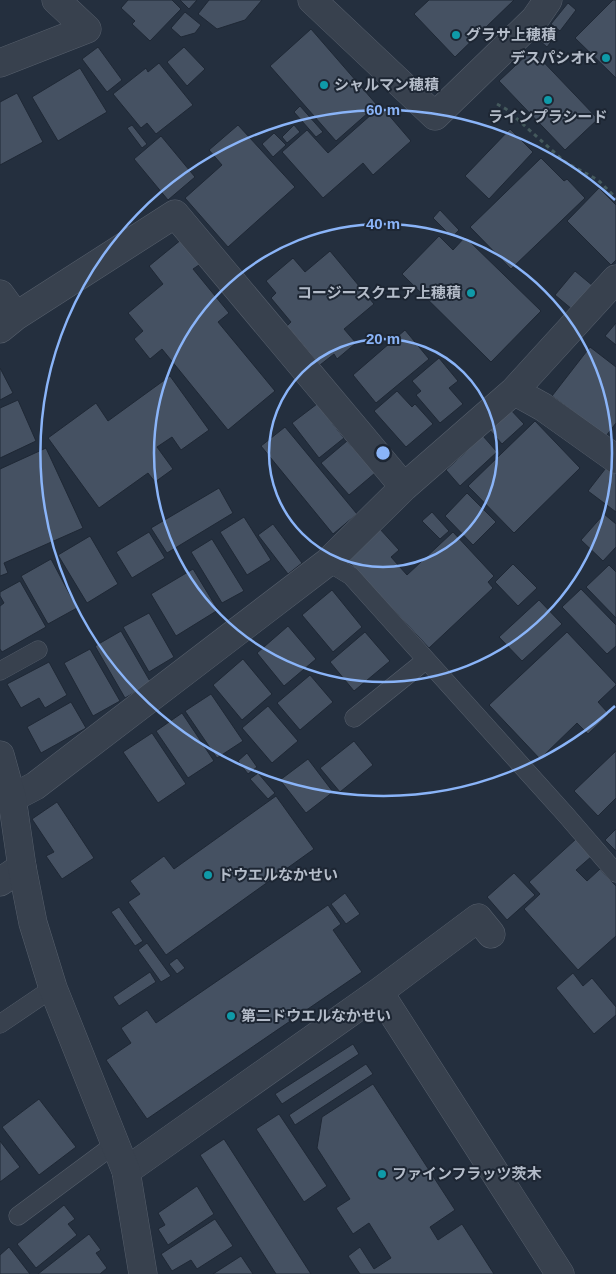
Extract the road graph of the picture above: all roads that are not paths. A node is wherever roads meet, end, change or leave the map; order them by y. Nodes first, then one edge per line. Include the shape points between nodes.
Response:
1 (56, 0) edge
2 (312, 0) edge
3 (548, 0) edge
4 (0, 63) edge
5 (616, 279) edge
6 (5, 313) edge
7 (514, 391) junction
8 (616, 459) edge
9 (404, 487) junction
10 (328, 562) junction
11 (38, 650) dead end
12 (426, 660) junction
13 (0, 671) edge
14 (354, 718) dead end
15 (0, 756) edge
16 (12, 798) junction
17 (22, 867) junction
18 (616, 873) edge
19 (0, 882) edge
20 (491, 934) dead end
21 (53, 988) junction
22 (379, 992) junction
23 (0, 1024) edge
24 (115, 1144) junction
25 (126, 1171) junction
26 (18, 1216) dead end
27 (138, 1271) edge
28 (560, 1274) edge

1 - 4 street via 87,29
2 - 3 street via 435,116 536,19
5 - 7 street
6 - 9 street via 175,214
7 - 8 street via 543,407
7 - 9 street
9 - 10 street
10 - 12 lane via 351,576
10 - 16 street via 35,786
11 - 13 lane
12 - 14 lane
12 - 18 lane
15 - 16 street
16 - 17 street
17 - 19 street
17 - 21 street via 33,923
20 - 22 street via 478,918
21 - 23 lane
21 - 24 street
22 - 25 street
22 - 28 street
24 - 25 street
24 - 26 lane
25 - 27 street

